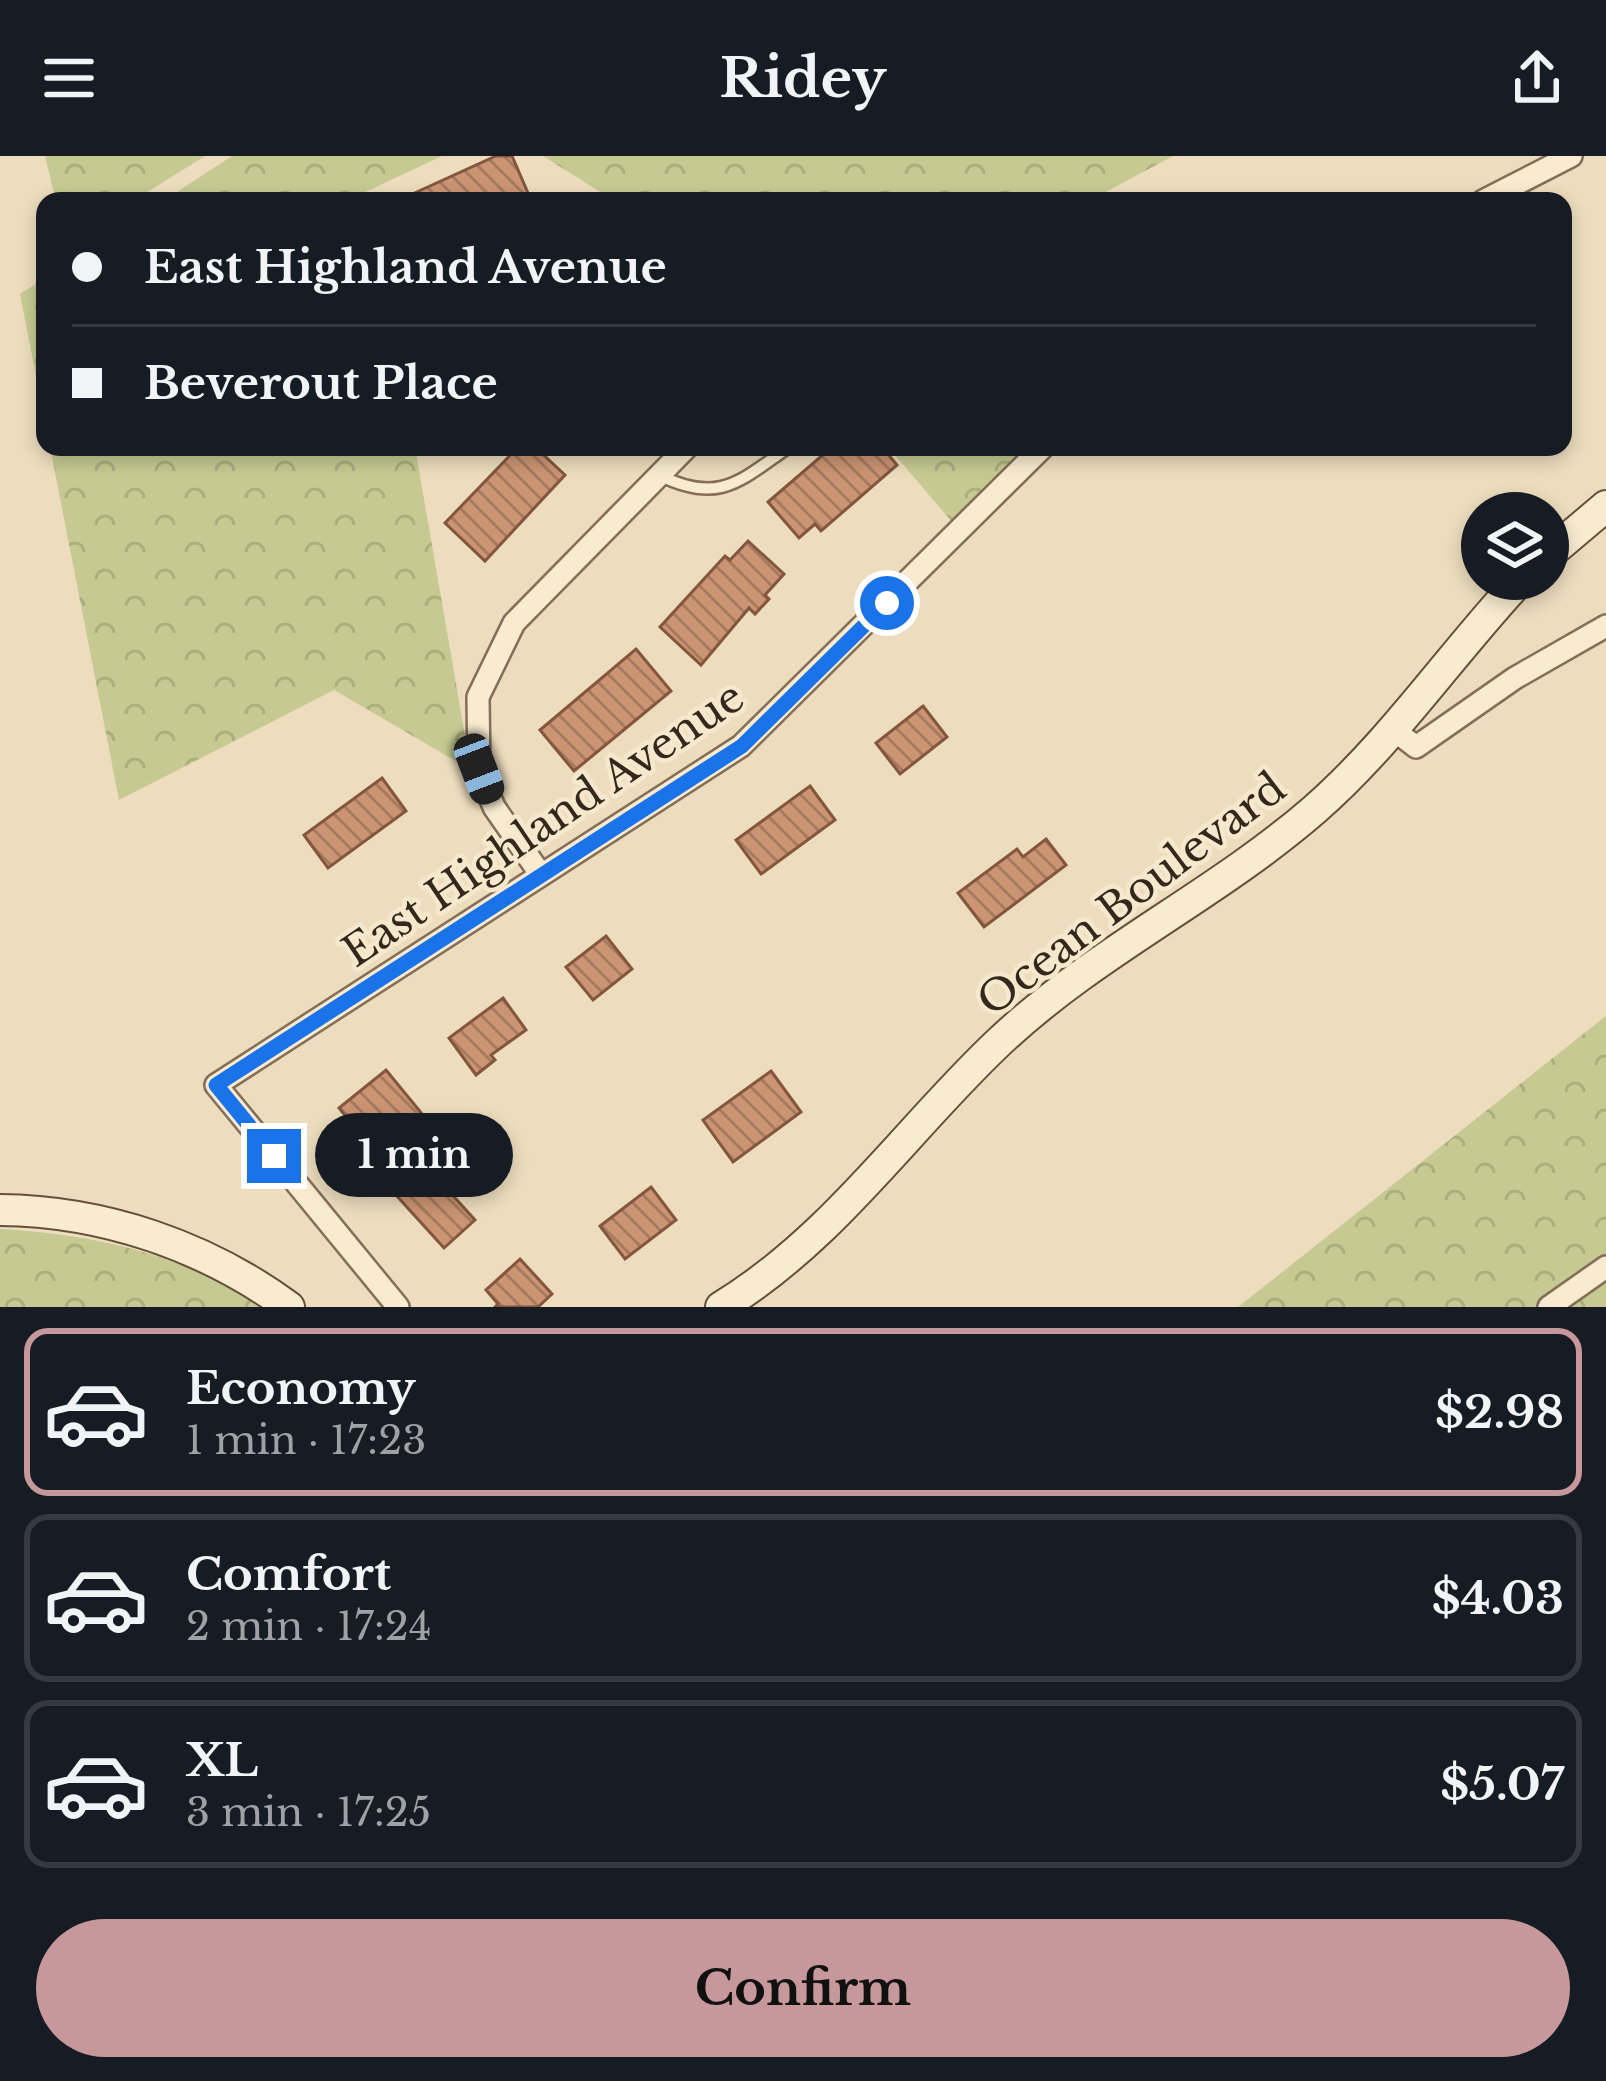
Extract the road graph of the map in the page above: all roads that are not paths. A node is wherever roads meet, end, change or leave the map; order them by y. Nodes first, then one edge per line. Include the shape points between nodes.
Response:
1 (1571, 156) edge
2 (1501, 192) edge
3 (678, 456) edge
4 (775, 456) edge
5 (1034, 456) edge
6 (659, 475) junction
7 (1606, 506) edge
8 (1569, 537) edge
9 (1503, 600) edge
10 (1606, 626) edge
11 (1394, 730) junction
12 (541, 875) junction
13 (0, 1210) edge
14 (1606, 1267) edge
15 (290, 1307) edge
16 (398, 1307) edge
17 (722, 1307) edge
18 (1549, 1307) edge

1 - 2 street
3 - 6 street
4 - 6 lane via 716,491
5 - 12 street, East Highland Avenue via 742,746
6 - 12 street via 514,623 478,698 479,769 494,807
7 - 8 street
9 - 11 street, Ocean Boulevard
10 - 11 street via 1416,747
11 - 17 street, Ocean Boulevard via 1290,829 1044,1003 843,1209
12 - 16 street, East Highland Avenue via 216,1085
13 - 15 street via 94,1220 166,1240
14 - 18 street

